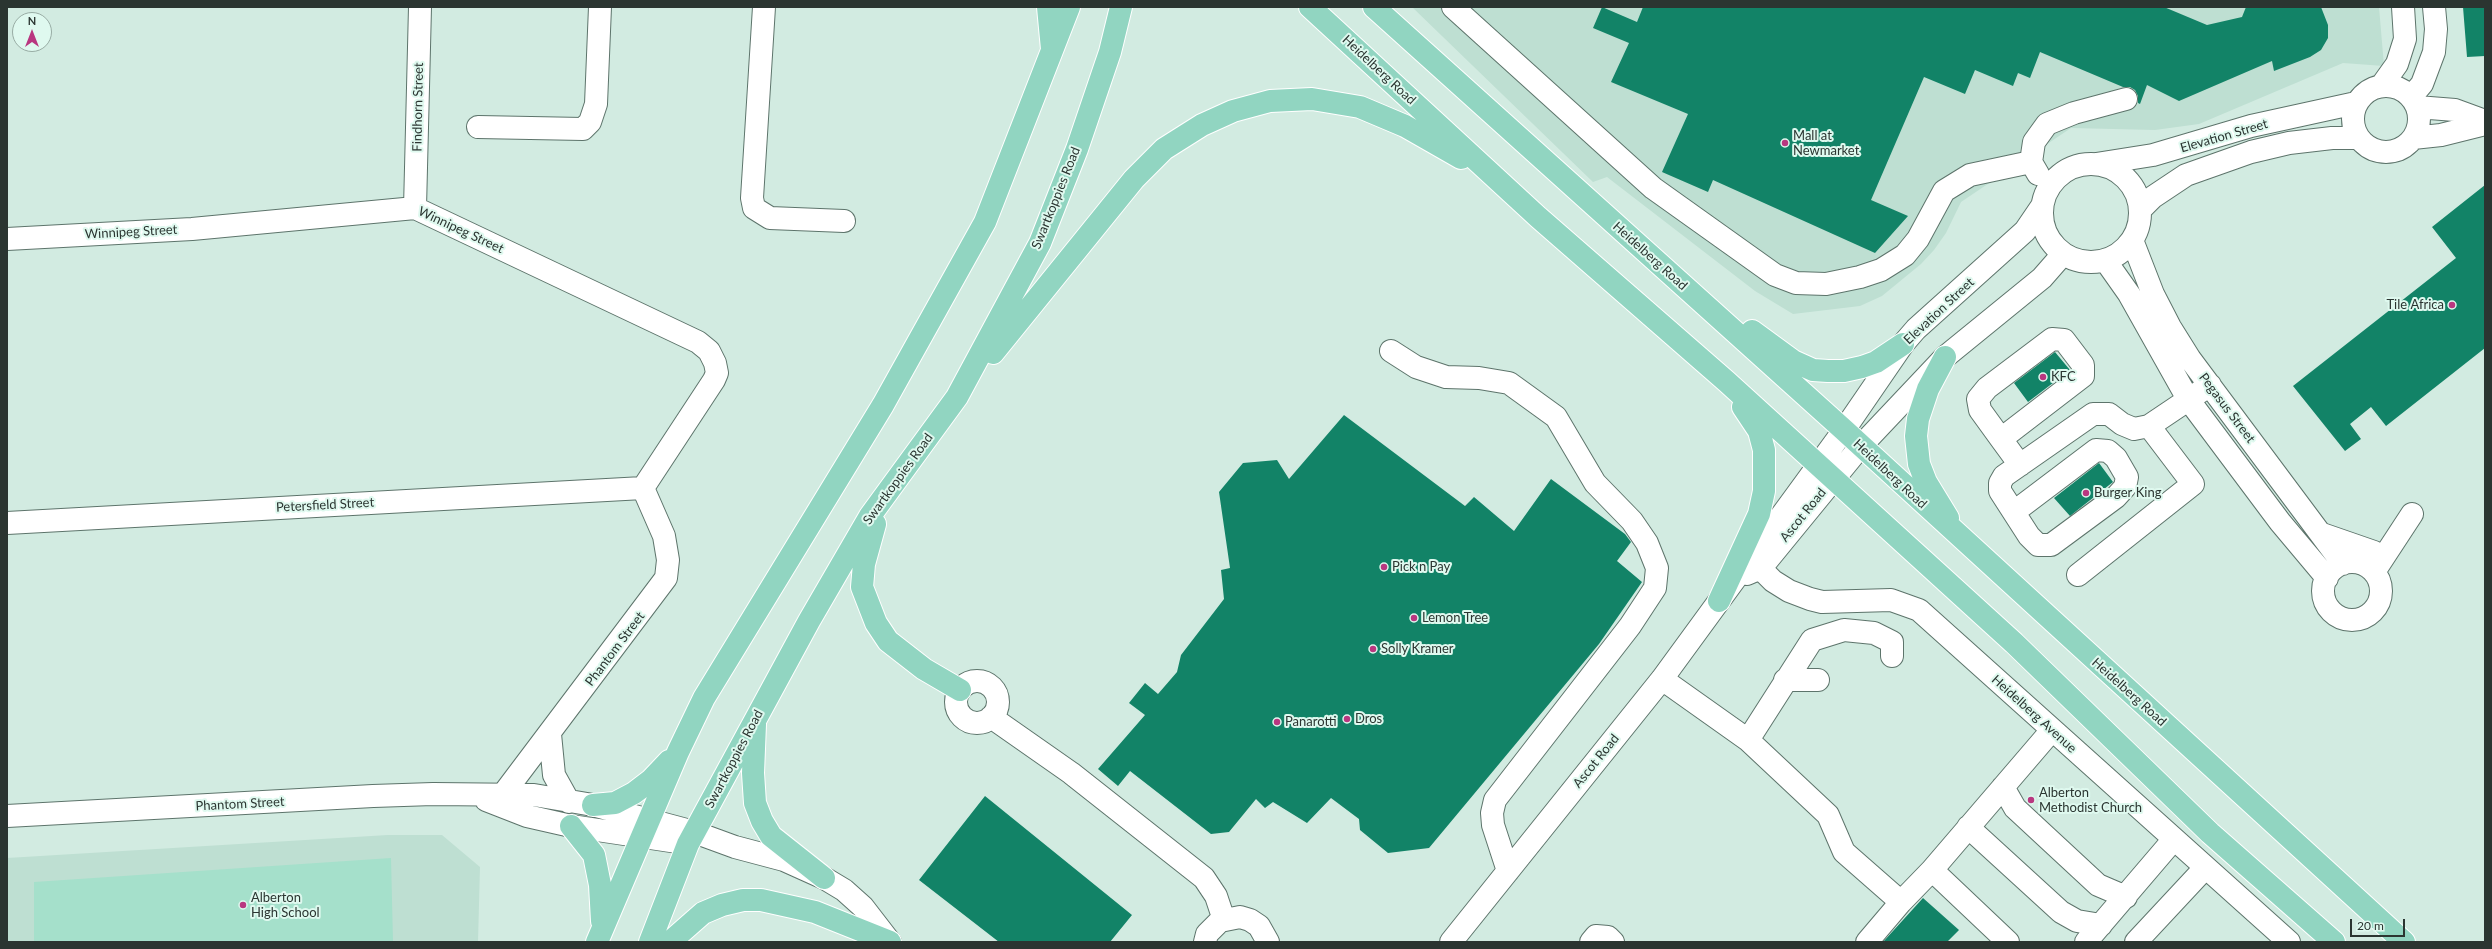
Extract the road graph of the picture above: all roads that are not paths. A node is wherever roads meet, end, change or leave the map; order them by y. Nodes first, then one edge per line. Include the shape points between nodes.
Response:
1 (420, 7) edge
2 (600, 7) edge
3 (764, 7) edge
4 (1048, 7) edge
5 (1069, 7) edge
6 (1121, 7) edge
7 (1310, 7) edge
8 (1374, 7) edge
9 (1453, 7) edge
10 (2403, 7) edge
11 (2434, 7) edge
12 (1052, 54) junction
13 (2382, 85) junction
14 (2126, 99) dead end
15 (2414, 102) junction
16 (2356, 104) junction
17 (2485, 121) edge
18 (2485, 124) edge
19 (478, 127) dead end
20 (2359, 138) junction
21 (2413, 138) junction
22 (2031, 162) junction
23 (2091, 165) junction
24 (1496, 178) junction
25 (2045, 198) junction
26 (415, 208) junction
27 (2140, 210) junction
28 (844, 221) dead end
29 (7, 239) edge
30 (2132, 240) junction
31 (2063, 254) junction
32 (2105, 260) junction
33 (1656, 262) junction
34 (1902, 344) junction
35 (1391, 350) dead end
36 (1945, 357) junction
37 (1726, 381) junction
38 (2210, 385) junction
39 (957, 397) junction
40 (2188, 399) junction
41 (2149, 426) junction
42 (1844, 430) junction
43 (2001, 439) junction
44 (1860, 447) junction
45 (2020, 465) junction
46 (1825, 472) junction
47 (892, 486) junction
48 (643, 488) junction
49 (2014, 512) junction
50 (2412, 514) dead end
51 (7, 523) edge
52 (2322, 534) junction
53 (1964, 542) junction
54 (1755, 562) junction
55 (2362, 563) junction
56 (2078, 575) dead end
57 (2327, 578) junction
58 (1719, 601) junction
59 (1892, 656) dead end
60 (1662, 679) junction
61 (1786, 680) junction
62 (1818, 680) dead end
63 (960, 690) junction
64 (991, 717) junction
65 (755, 719) junction
66 (2052, 730) junction
67 (550, 734) junction
68 (1748, 740) junction
69 (678, 752) junction
70 (2003, 787) junction
71 (502, 799) junction
72 (569, 802) junction
73 (593, 805) junction
74 (7, 816) edge
75 (571, 826) junction
76 (1968, 827) junction
77 (646, 828) junction
78 (691, 838) junction
79 (2174, 839) junction
80 (2206, 868) junction
81 (1932, 870) junction
82 (1508, 871) junction
83 (824, 878) junction
84 (2126, 897) junction
85 (1901, 902) junction
86 (1224, 920) junction
87 (2101, 925) junction
88 (600, 933) edge
89 (650, 942) edge
90 (670, 942) edge
91 (890, 942) edge
92 (1205, 942) edge
93 (1268, 942) edge
94 (1451, 942) edge
95 (1591, 942) edge
96 (1613, 942) edge
97 (1867, 942) edge
98 (2008, 942) edge
99 (2086, 942) edge
100 (2136, 942) edge
101 (2288, 942) edge
102 (2334, 942) edge
103 (2404, 942) edge

1 - 26 street, Findhorn Street
2 - 19 street via 596,104 590,122 583,129
3 - 28 street via 752,198 754,208 770,218
4 - 12 main road
5 - 12 main road
6 - 39 main road, Swartkoppies Road via 1110,52 1077,149 1040,242
7 - 24 main road, Heidelberg Road
8 - 33 main road, Heidelberg Road
9 - 22 street via 1653,188 1775,275 1796,283 1826,284 1881,270 1905,255 1918,239 1944,191 1970,175
10 - 13 street via 2405,39 2397,64
11 - 15 street via 2434,52
12 - 69 main road via 985,222 883,406 704,698
13 - 15 street via 2393,86
13 - 16 street via 2362,95
14 - 22 street via 2074,113 2048,124 2034,142
15 - 17 street via 2455,110
15 - 21 street via 2419,122
16 - 20 street via 2353,125
16 - 23 street, Elevation Street via 2251,126 2159,154
18 - 21 street via 2441,135
20 - 21 street via 2368,147 2384,152 2395,151
20 - 27 street, Elevation Street via 2289,143 2251,152 2186,175 2153,197
22 - 25 street
23 - 25 street, Elevation Street via 2070,169 2057,178
23 - 27 street, Elevation Street via 2116,171 2128,181 2136,195
24 - 37 main road, Heidelberg Road
24 - 39 main road via 1405,126 1360,107 1312,100 1270,101 1233,111 1202,125 1164,149 1134,179
25 - 31 street, Elevation Street via 2042,220 2046,233 2053,245
25 - 34 street, Elevation Street via 2025,231
26 - 29 street, Winnipeg Street via 192,229
26 - 48 street, Winnipeg Street via 698,342 709,352 717,373 714,380
27 - 30 street, Elevation Street via 2138,226
30 - 32 street, Elevation Street via 2120,252
30 - 38 street, Pegasus Street via 2141,267 2170,327
31 - 32 street, Elevation Street via 2084,261
31 - 36 street via 2042,278
32 - 40 street, Pegasus Street via 2129,294
33 - 34 main road via 1793,361 1813,370 1844,371 1862,367 1876,362
33 - 42 main road, Heidelberg Road
34 - 42 street, Elevation Street
35 - 82 street via 1416,367 1446,377 1479,378 1509,383 1556,417 1595,483 1632,521 1647,543 1657,568 1655,588 1630,626 1495,800 1493,825
36 - 44 street
36 - 53 main road via 1928,389 1918,419 1917,449 1926,482
37 - 46 main road, Heidelberg Road
37 - 58 main road via 1759,431 1764,450 1765,472 1759,514
38 - 40 street
38 - 52 street, Pegasus Street
39 - 47 main road, Swartkoppies Road
40 - 41 street
40 - 57 street, Pegasus Street via 2280,522
41 - 45 street via 2134,429 2109,414 2093,414
41 - 56 street via 2193,484
42 - 44 main road, Heidelberg Road
42 - 46 street, Elevation Street
43 - 43 street via 1980,410 1978,399 1987,388 2052,340 2064,340 2083,365 2083,376
43 - 45 street
44 - 46 street
44 - 53 main road, Heidelberg Road
45 - 49 street via 2004,476 2000,483 2000,491
46 - 54 street, Ascot Road
46 - 102 main road, Heidelberg Road via 2014,643 2210,833
47 - 63 main road via 871,531 862,586 867,603 888,641 924,669
47 - 65 main road, Swartkoppies Road via 862,529
48 - 51 street, Petersfield Street
48 - 67 street, Phantom Street via 664,536 668,560 666,578
49 - 49 street via 2096,450 2108,451 2116,458 2127,477 2125,487 2116,497 2050,545 2038,545
50 - 55 street via 2396,536
52 - 55 street, Pegasus Street
52 - 55 street
53 - 103 main road, Heidelberg Road
54 - 58 street, Ascot Road via 1736,578
54 - 66 street, Heidelberg Avenue via 1783,588 1810,599 1822,602 1891,600 1919,610
55 - 57 street via 2332,571
55 - 57 street, Pegasus Street via 2381,590 2380,599 2369,615 2360,619 2341,618 2327,606 2324,597
58 - 60 street, Ascot Road
59 - 61 street via 1892,642 1874,633 1844,630 1832,632 1812,640
60 - 68 street
60 - 82 street, Ascot Road
61 - 62 street
61 - 68 street
63 - 64 street via 956,701 963,718 980,722
63 - 64 street via 972,681 983,681 991,685 998,701 997,710
64 - 86 street via 1070,773 1204,878 1216,896
65 - 78 main road, Swartkoppies Road
65 - 83 main road via 755,803 762,821 771,836
66 - 70 street
66 - 79 street, Heidelberg Avenue
67 - 71 street, Phantom Street
67 - 72 street via 554,775
68 - 85 street via 1828,815 1844,852
69 - 73 main road via 651,780 634,793 615,803
69 - 77 main road
70 - 76 street
70 - 84 street via 2015,808 2098,885
71 - 72 street, Phantom Street via 534,795
71 - 74 street, Phantom Street via 474,795 373,796
71 - 75 street, Phantom Street via 527,816
72 - 73 street, Phantom Street
73 - 77 street, Phantom Street
75 - 77 street, Phantom Street
75 - 88 main road via 594,855 600,886
76 - 81 street
76 - 87 street via 2061,912 2077,921
77 - 78 street, Phantom Street
77 - 88 main road
78 - 83 street, Phantom Street via 784,860
78 - 89 main road, Swartkoppies Road
79 - 80 street, Heidelberg Avenue
79 - 84 street
80 - 100 street
80 - 101 street, Heidelberg Avenue
81 - 85 street
81 - 98 street
82 - 94 street, Ascot Road
83 - 91 street, Phantom Street via 844,890 863,907
84 - 87 street
85 - 97 street
86 - 92 street via 1211,928
86 - 93 street via 1240,917 1250,920 1259,926
87 - 99 street
90 - 91 main road via 702,913 736,902 761,900 815,912
95 - 96 street via 1596,936 1608,937

